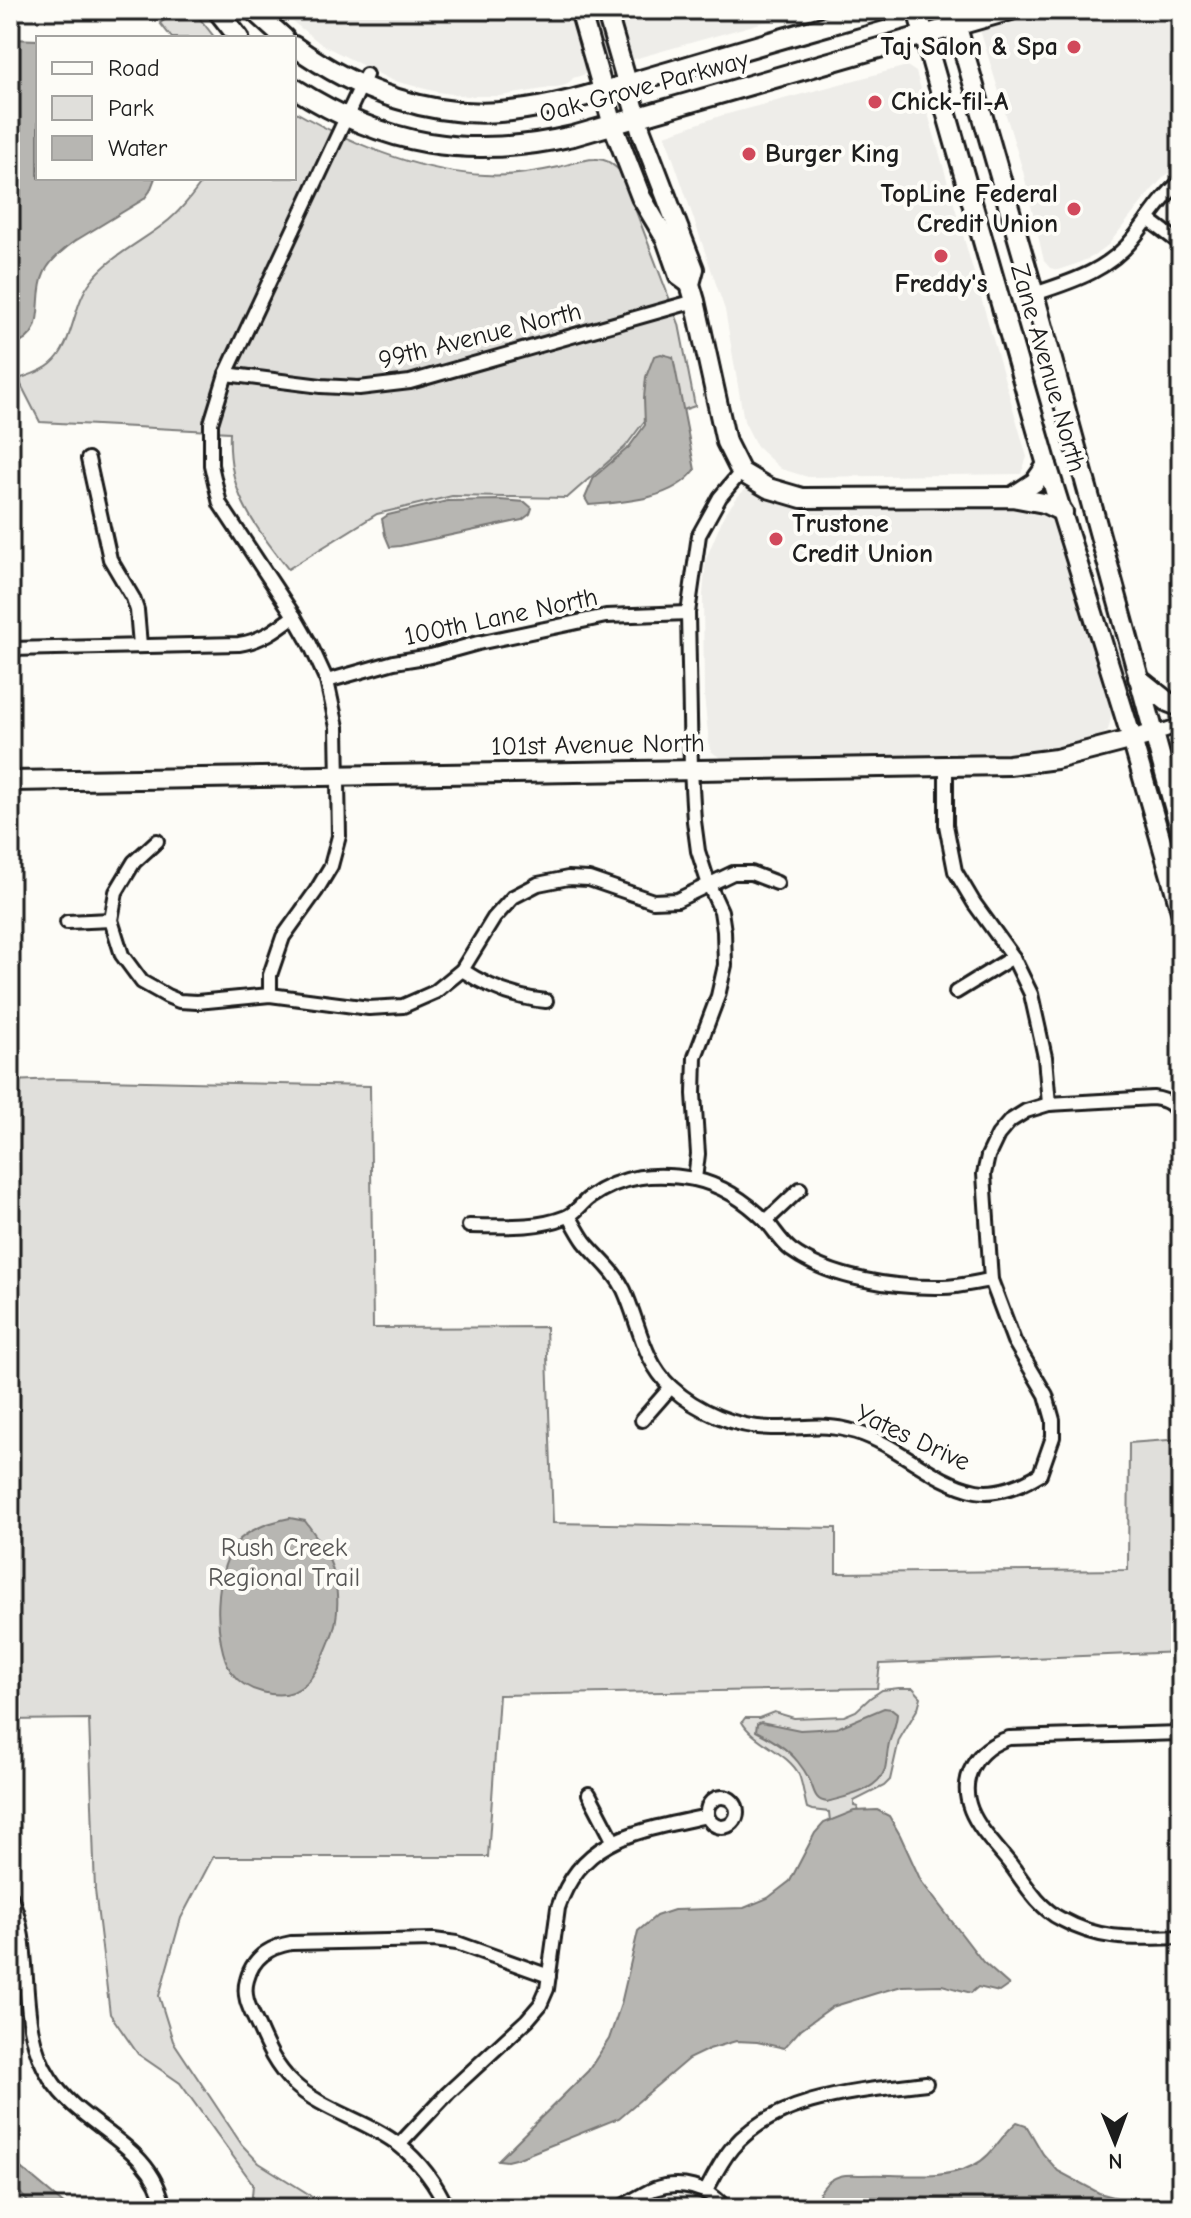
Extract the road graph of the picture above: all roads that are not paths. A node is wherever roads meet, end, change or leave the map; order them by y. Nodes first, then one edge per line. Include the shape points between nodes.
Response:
1 (217, 10) edge
2 (253, 10) edge
3 (580, 10) edge
4 (606, 10) edge
5 (882, 10) edge
6 (917, 10) edge
7 (1011, 10) edge
8 (954, 19) edge
9 (237, 36) edge
10 (282, 36) edge
11 (925, 36) junction
12 (296, 47) edge
13 (364, 80) junction
14 (626, 84) junction
15 (296, 89) edge
16 (602, 91) junction
17 (346, 117) junction
18 (638, 118) junction
19 (613, 125) junction
20 (1181, 181) edge
21 (1148, 219) junction
22 (1181, 244) edge
23 (693, 293) junction
24 (1034, 294) junction
25 (226, 374) junction
26 (88, 459) dead end
27 (1047, 465) junction
28 (741, 472) junction
29 (1012, 497) junction
30 (1063, 512) junction
31 (688, 613) junction
32 (294, 616) junction
33 (140, 645) junction
34 (10, 649) edge
35 (1138, 678) junction
36 (327, 681) junction
37 (1181, 707) edge
38 (1181, 725) edge
39 (1153, 734) junction
40 (1132, 739) junction
41 (946, 765) junction
42 (691, 770) junction
43 (338, 775) junction
44 (10, 781) edge
45 (1181, 832) edge
46 (157, 841) dead end
47 (777, 883) dead end
48 (709, 885) junction
49 (1181, 911) edge
50 (111, 920) junction
51 (67, 922) dead end
52 (1013, 957) junction
53 (462, 970) junction
54 (156, 990) junction
55 (956, 992) dead end
56 (270, 995) junction
57 (546, 1001) dead end
58 (149, 1003) dead end
59 (1049, 1104) junction
60 (1181, 1120) edge
61 (695, 1179) junction
62 (800, 1189) dead end
63 (569, 1216) junction
64 (766, 1221) junction
65 (469, 1226) dead end
66 (991, 1280) junction
67 (671, 1387) junction
68 (642, 1420) dead end
69 (1181, 1733) edge
70 (589, 1794) dead end
71 (707, 1816) dead end
72 (613, 1840) junction
73 (10, 1895) edge
74 (1181, 1937) edge
75 (549, 1976) junction
76 (926, 2083) dead end
77 (399, 2145) junction
78 (706, 2191) junction
79 (164, 2208) edge
80 (447, 2208) edge
81 (619, 2208) edge
82 (725, 2208) edge

1 - 9 street
2 - 10 street
3 - 16 street
4 - 14 street
5 - 14 street, Oak Grove Parkway
6 - 11 street, Zane Avenue North
7 - 8 street, Oak Grove Parkway
8 - 11 street, Oak Grove Parkway
8 - 24 street, Zane Avenue North
11 - 18 street, Oak Grove Parkway
11 - 27 street, Zane Avenue North
12 - 13 street, Oak Grove Parkway via 330,70
13 - 16 street, Oak Grove Parkway via 393,98 483,113 537,108
13 - 17 street
14 - 16 street, Oak Grove Parkway
14 - 18 street
15 - 17 street, Oak Grove Parkway
16 - 19 street
17 - 19 street, Oak Grove Parkway via 432,145 486,148 545,142
17 - 25 street
18 - 19 street, Oak Grove Parkway
18 - 23 street via 694,269
19 - 23 street via 641,197 666,239 679,276
20 - 21 street
21 - 22 street
21 - 24 street via 1104,266
23 - 25 street, 99th Avenue North via 410,382 359,388
23 - 28 street via 726,442
24 - 35 street, Zane Avenue North
25 - 32 street via 211,423 211,465 220,504
26 - 33 street via 110,559 137,610
27 - 29 street via 1035,482
27 - 30 street, Zane Avenue North
28 - 29 street via 768,488 802,498
28 - 31 street via 699,535
29 - 30 street
30 - 40 street, Zane Avenue North
31 - 36 street, 100th Lane North via 606,616
31 - 42 street
32 - 33 street via 250,643
32 - 36 street
33 - 34 street
35 - 37 street
35 - 39 street, Zane Avenue North
36 - 43 street via 337,727
38 - 39 street, 101st Avenue North
39 - 40 street, 101st Avenue North
39 - 45 street, Zane Avenue North
40 - 41 street, 101st Avenue North via 1056,759
40 - 49 street, Zane Avenue North
41 - 42 street, 101st Avenue North
41 - 52 street via 946,825 955,871
42 - 43 street, 101st Avenue North
42 - 48 street via 698,851
43 - 44 street, 101st Avenue North
43 - 56 street via 339,836 331,866 283,937 270,975
46 - 50 street via 134,862 116,892
47 - 48 street via 733,873
48 - 53 street via 677,900 653,901 589,879 538,884 513,897 494,918
48 - 61 street via 721,911 725,965 695,1057
50 - 51 street
50 - 54 street via 122,955 142,982
52 - 55 street
52 - 59 street via 1031,994
53 - 56 street via 435,992 403,1006 369,1008
53 - 57 street via 485,985
54 - 56 street via 179,1001 197,1002
54 - 58 street
59 - 60 street, Yates Drive via 1153,1098 1173,1104
59 - 66 street, Yates Drive via 1010,1121 988,1156 984,1174
61 - 63 street via 638,1176 611,1185
61 - 64 street via 723,1189
62 - 64 street
63 - 65 street via 538,1224
63 - 67 street, Yates Drive via 623,1288 652,1362
64 - 66 street via 790,1249 819,1266 859,1279 946,1287
66 - 67 street, Yates Drive via 1014,1341 1051,1406 1053,1437 1040,1474 1026,1482 980,1492 958,1486 868,1436 815,1425 742,1425 705,1411
67 - 68 street
69 - 74 street via 1009,1738 992,1744 976,1759 968,1779 971,1809 981,1827 1039,1902 1057,1917 1109,1937
70 - 72 street
71 - 72 street
72 - 75 street via 575,1872 562,1896
73 - 79 street via 22,1940 29,2024 43,2066 73,2107 148,2168
75 - 77 street via 545,1997 533,2013
75 - 77 street via 457,1943 434,1940 291,1943 271,1948 256,1961 245,1995 284,2074 310,2096
76 - 78 street via 823,2098 772,2118 732,2148
77 - 80 street via 424,2169
78 - 81 street via 686,2186 654,2189
78 - 82 street

